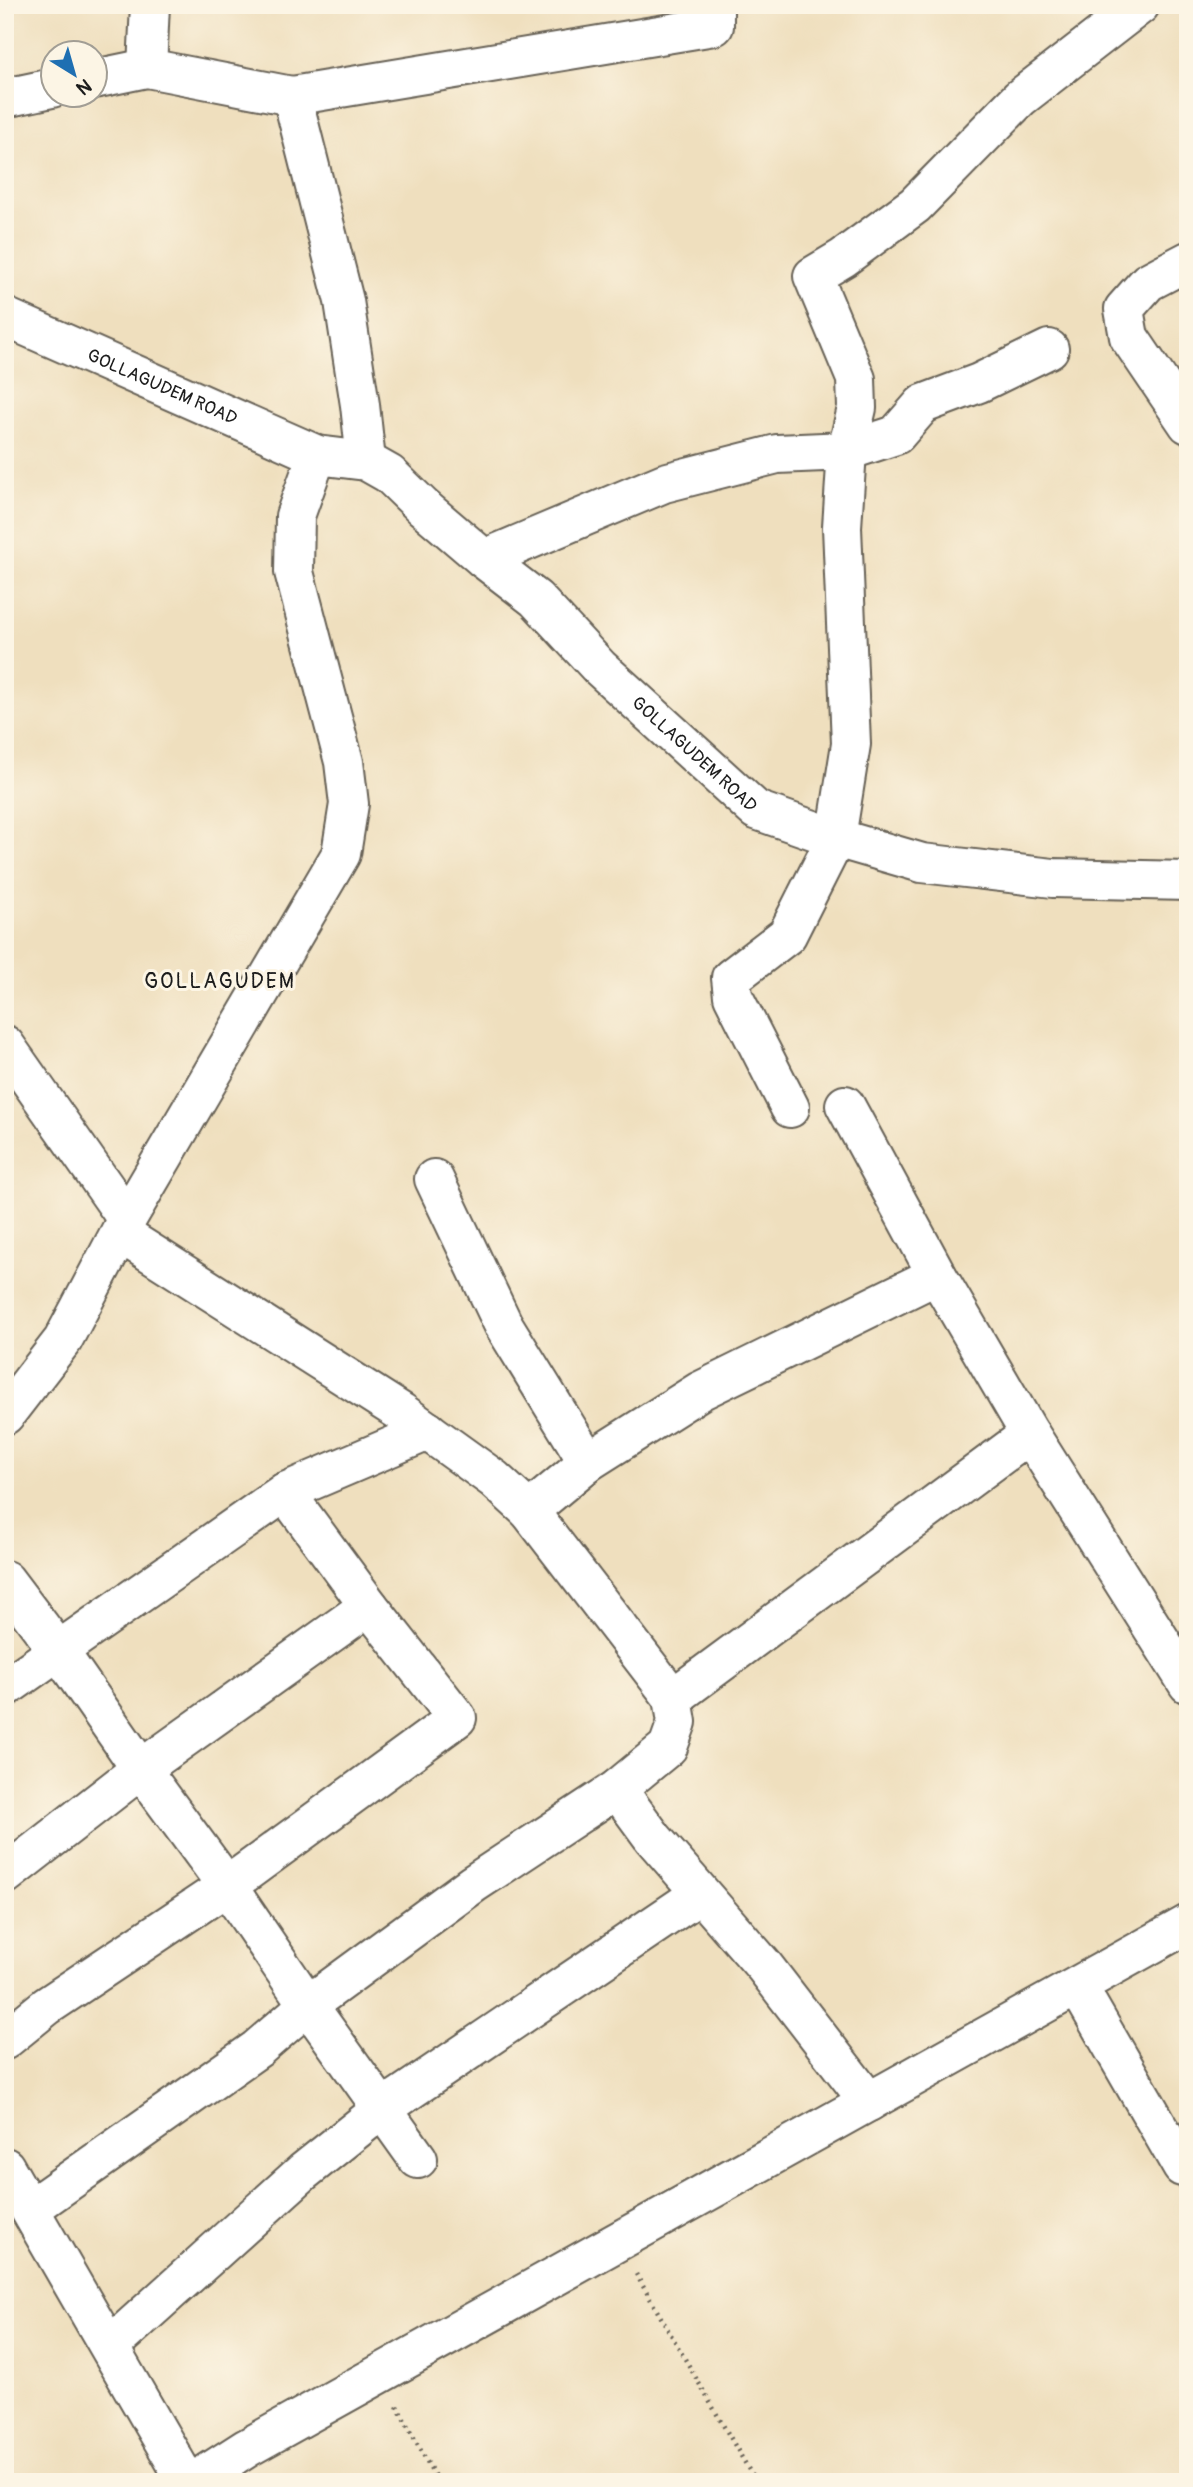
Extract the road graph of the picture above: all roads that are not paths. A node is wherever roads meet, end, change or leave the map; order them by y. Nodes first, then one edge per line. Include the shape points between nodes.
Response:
1 (150, 5) edge
2 (714, 5) edge
3 (1140, 5) edge
4 (147, 68) junction
5 (108, 76) edge
6 (38, 91) edge
7 (292, 96) junction
8 (5, 98) edge
9 (1188, 261) edge
10 (5, 317) edge
11 (1049, 349) dead end
12 (1188, 424) edge
13 (847, 452) junction
14 (317, 455) junction
15 (366, 461) junction
16 (484, 559) junction
17 (836, 838) junction
18 (1188, 881) edge
19 (5, 1045) edge
20 (845, 1105) dead end
21 (790, 1108) dead end
22 (434, 1179) dead end
23 (124, 1227) junction
24 (937, 1275) junction
25 (5, 1415) edge
26 (428, 1431) junction
27 (1030, 1434) junction
28 (588, 1462) junction
29 (285, 1492) junction
30 (529, 1511) junction
31 (5, 1580) edge
32 (369, 1606) junction
33 (58, 1650) junction
34 (1188, 1684) edge
35 (5, 1688) edge
36 (673, 1698) junction
37 (141, 1769) junction
38 (617, 1789) junction
39 (5, 1875) edge
40 (227, 1886) junction
41 (700, 1894) junction
42 (1188, 1924) edge
43 (1078, 1987) junction
44 (308, 2005) junction
45 (5, 2040) edge
46 (869, 2102) junction
47 (382, 2109) junction
48 (418, 2159) dead end
49 (5, 2167) edge
50 (1182, 2167) dead end
51 (31, 2208) junction
52 (110, 2346) junction
53 (187, 2482) edge
54 (194, 2482) edge

1 - 4 street
2 - 7 street via 714,26
3 - 13 street via 1020,98 915,205 813,276 856,379 857,408
4 - 5 street
4 - 7 street
6 - 8 street
7 - 15 street via 344,301
9 - 12 street via 1149,282 1124,309 1129,337
10 - 14 street, GOLLAGUDEM ROAD
11 - 13 street via 923,404 896,435
13 - 16 street via 777,454 664,483
13 - 17 street via 842,527 851,744
14 - 15 street, GOLLAGUDEM ROAD
14 - 23 street via 295,516 294,572 344,762 349,804 341,854
15 - 16 street, GOLLAGUDEM ROAD via 389,474
16 - 17 street, GOLLAGUDEM ROAD via 536,599 599,667 756,810
17 - 18 street, GOLLAGUDEM ROAD via 922,863 1053,878
17 - 21 street via 787,935 731,978 733,996
19 - 23 street
20 - 24 street
22 - 28 street via 503,1324
23 - 25 street via 63,1340
23 - 26 street
24 - 27 street
24 - 28 street via 700,1391
26 - 29 street
26 - 30 street
27 - 34 street
27 - 36 street
28 - 30 street
29 - 32 street
29 - 33 street
30 - 36 street
31 - 33 street
32 - 37 street
32 - 40 street via 457,1718
33 - 35 street
33 - 37 street
36 - 38 street via 677,1722 668,1747
37 - 39 street
37 - 40 street
38 - 41 street
38 - 44 street via 473,1884
40 - 44 street
40 - 45 street via 47,2006
41 - 46 street via 764,1966
41 - 47 street
42 - 43 street
43 - 46 street
43 - 50 street
44 - 47 street
44 - 51 street via 257,2049
46 - 54 street via 247,2448
47 - 48 street
47 - 52 street via 303,2172
49 - 51 street
51 - 52 street
52 - 53 street

